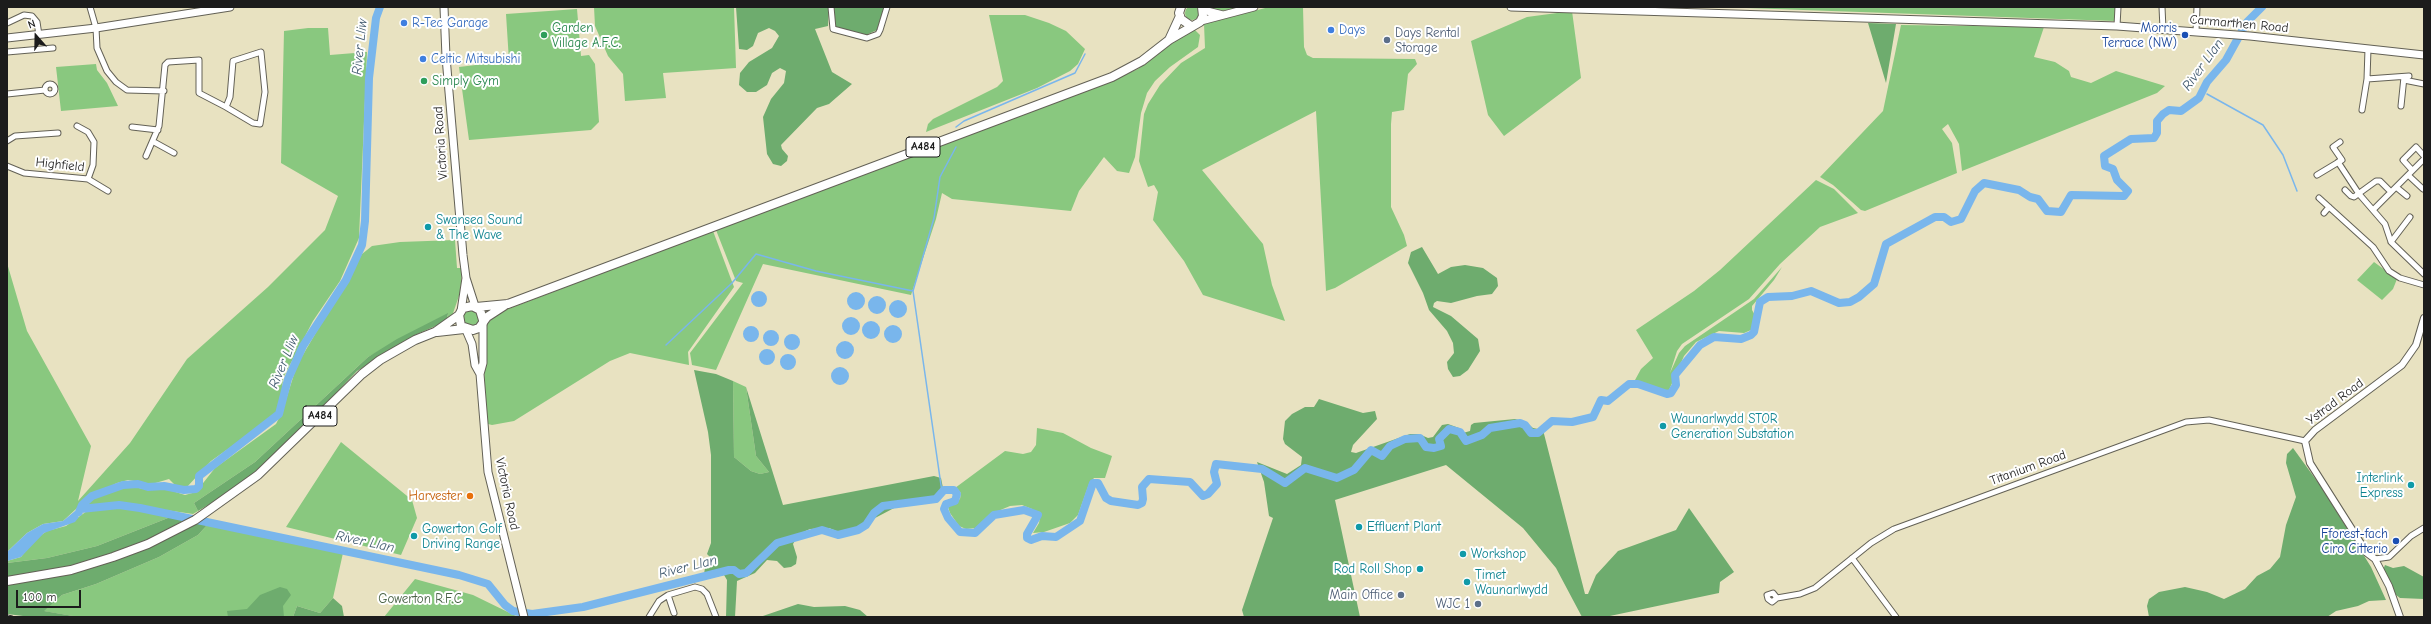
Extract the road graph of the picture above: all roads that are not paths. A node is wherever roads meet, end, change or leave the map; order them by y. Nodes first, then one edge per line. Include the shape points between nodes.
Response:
1 (90, 7) edge
2 (230, 7) edge
3 (444, 7) edge
4 (831, 7) edge
5 (887, 7) edge
6 (1254, 7) edge
7 (1511, 7) edge
8 (2118, 7) edge
9 (2162, 7) edge
10 (2197, 7) edge
11 (1203, 8) edge
12 (1608, 8) edge
13 (1180, 10) edge
14 (1224, 15) junction
15 (1201, 21) junction
16 (7, 23) edge
17 (1191, 26) junction
18 (2117, 26) junction
19 (96, 28) junction
20 (2163, 29) junction
21 (2196, 31) junction
22 (39, 35) junction
23 (7, 38) edge
24 (1169, 40) junction
25 (49, 46) dead end
26 (2368, 49) junction
27 (7, 52) edge
28 (2424, 55) edge
29 (2405, 78) junction
30 (2367, 79) junction
31 (2424, 84) edge
32 (45, 90) dead end
33 (164, 91) junction
34 (7, 94) edge
35 (2401, 106) dead end
36 (226, 108) junction
37 (2362, 110) dead end
38 (77, 126) dead end
39 (132, 127) dead end
40 (158, 130) junction
41 (58, 133) dead end
42 (7, 141) edge
43 (154, 142) junction
44 (2340, 142) dead end
45 (174, 153) dead end
46 (146, 156) dead end
47 (2424, 157) edge
48 (2338, 162) junction
49 (7, 166) edge
50 (2412, 170) junction
51 (2317, 175) dead end
52 (2408, 175) junction
53 (88, 179) junction
54 (2396, 187) junction
55 (2422, 189) dead end
56 (2345, 190) dead end
57 (108, 191) dead end
58 (2390, 192) junction
59 (2359, 194) junction
60 (2407, 196) dead end
61 (2319, 198) dead end
62 (2329, 207) junction
63 (2373, 210) junction
64 (2324, 213) dead end
65 (2410, 217) dead end
66 (2391, 242) junction
67 (2424, 274) edge
68 (466, 278) junction
69 (2424, 285) edge
70 (508, 304) junction
71 (476, 307) junction
72 (460, 313) junction
73 (2424, 318) edge
74 (483, 321) junction
75 (465, 329) junction
76 (435, 332) junction
77 (480, 374) junction
78 (2305, 441) junction
79 (2424, 528) edge
80 (1852, 558) junction
81 (2375, 560) junction
82 (7, 581) edge
83 (668, 595) junction
84 (1777, 598) dead end
85 (674, 613) dead end
86 (524, 617) edge
87 (649, 617) edge
88 (716, 617) edge
89 (1896, 617) edge
90 (2400, 617) edge

1 - 19 street
2 - 19 main road
3 - 68 main road, Victoria Road via 457,192
4 - 5 street via 833,29 867,38 878,34
6 - 14 main road
7 - 12 main road, Carmarthen Road
8 - 18 street
9 - 20 street
10 - 21 street
11 - 14 main road
11 - 15 main road
12 - 18 main road, Carmarthen Road
13 - 17 main road, A484 via 1185,24
13 - 24 main road, A484
14 - 15 main road
15 - 17 main road, A484
16 - 22 street via 24,15 32,16 37,22
17 - 24 main road, A484
18 - 20 main road, Carmarthen Road
19 - 22 main road
19 - 33 street via 97,48 103,62 121,88
20 - 21 main road, Carmarthen Road
21 - 26 main road, Carmarthen Road
22 - 23 main road
24 - 70 main road, A484 via 1142,61 1112,77
25 - 27 street
26 - 28 main road, Carmarthen Road
26 - 30 street
29 - 30 street
29 - 31 street
29 - 35 street
30 - 37 street
32 - 34 street
33 - 36 street via 165,65 168,62 199,60 199,93
33 - 40 street
36 - 36 street via 230,97 232,61 261,52 265,92 260,124 253,123
38 - 53 street via 88,132 94,142 93,165
39 - 40 street
40 - 43 street
41 - 42 street via 15,136
43 - 45 street
43 - 46 street
44 - 48 street via 2333,147 2342,160
47 - 50 street
47 - 50 street via 2416,147 2403,160
48 - 51 street
48 - 59 street
49 - 53 street, Highfield via 24,173
50 - 52 street
52 - 54 street
52 - 55 street
53 - 57 street, Highfield
54 - 58 street
54 - 60 street
56 - 59 street via 2352,197
58 - 59 street via 2376,181
58 - 63 street
59 - 63 street
61 - 62 street
62 - 64 street
62 - 69 street via 2373,247 2389,271 2400,278
63 - 66 street via 2385,224
65 - 66 street
66 - 67 street
68 - 71 main road, Victoria Road
68 - 72 main road, Victoria Road
70 - 71 main road, A484
70 - 74 main road, A484
71 - 72 main road via 467,306
71 - 74 main road via 482,313
72 - 75 main road via 459,323
72 - 76 main road, A484
73 - 78 street, Ystrad Road via 2408,359 2391,375 2315,430
74 - 75 main road via 476,330
74 - 77 main road, Victoria Road via 483,363
75 - 76 main road, A484
75 - 77 main road, Victoria Road
76 - 82 main road, A484 via 395,350 362,374 258,475 212,509 177,530 113,557 71,570
77 - 86 main road, Victoria Road via 488,472
78 - 80 street, Titanium Road via 2209,420 2186,422 1894,529
78 - 81 street, Ystrad Road via 2310,463 2367,553
79 - 81 street via 2411,536 2389,557
80 - 84 street, Titanium Road via 1810,591
80 - 89 street
81 - 90 street, Ystrad Road via 2389,586
83 - 85 street
83 - 87 street via 656,604
83 - 88 street via 696,587 702,589 707,594

